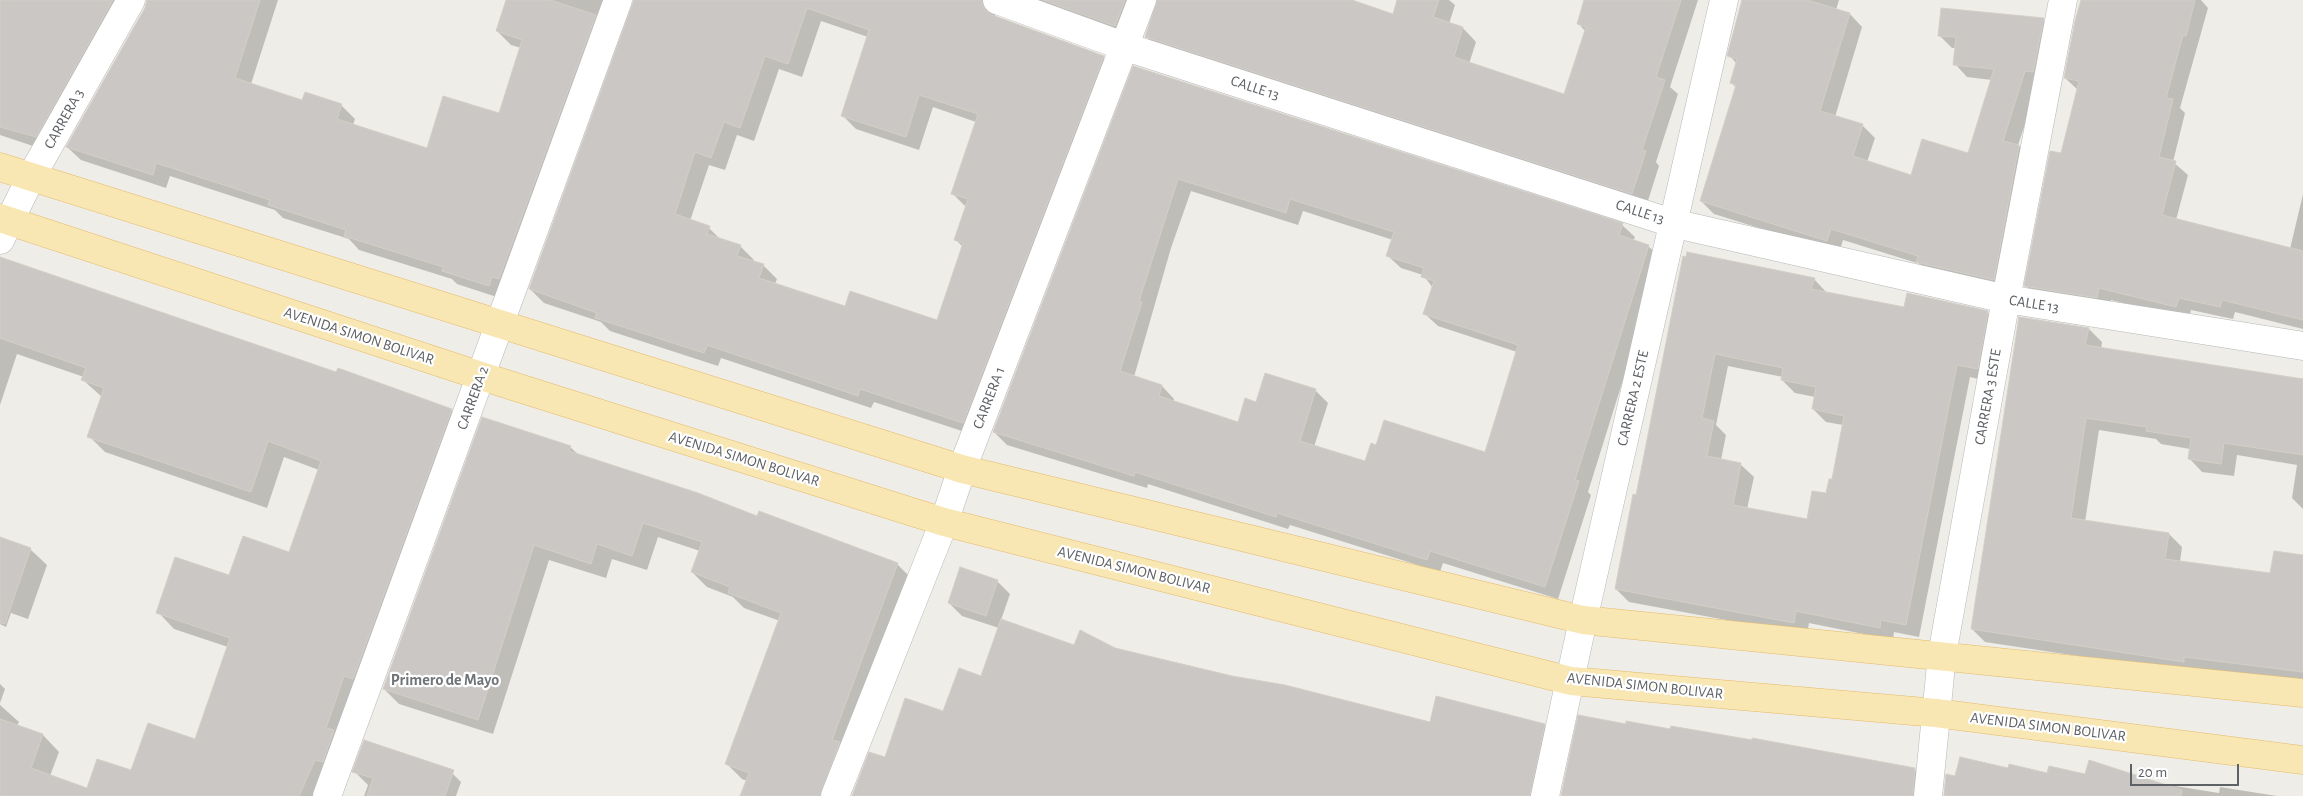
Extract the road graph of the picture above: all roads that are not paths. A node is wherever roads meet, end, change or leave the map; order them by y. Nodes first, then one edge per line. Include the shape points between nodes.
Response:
1 (131, 0) edge
2 (618, 0) edge
3 (998, 0) edge
4 (1142, 0) edge
5 (1724, 0) edge
6 (2063, 0) edge
7 (1126, 47) junction
8 (0, 168) edge
9 (31, 177) junction
10 (1672, 223) junction
11 (3, 226) edge
12 (2006, 300) junction
13 (501, 323) junction
14 (2303, 346) edge
15 (481, 376) junction
16 (962, 469) junction
17 (944, 522) junction
18 (1583, 620) junction
19 (1942, 655) junction
20 (1571, 681) junction
21 (2303, 693) edge
22 (1936, 712) junction
23 (2303, 760) edge
24 (327, 796) edge
25 (835, 796) edge
26 (1546, 796) edge
27 (1928, 796) edge

1 - 9 street, CARRERA 3
2 - 13 street, CARRERA 2
3 - 7 street, CALLE 13
4 - 7 street, CARRERA 1
5 - 10 street, CARRERA 2 ESTE
6 - 12 street, CARRERA 3 ESTE
7 - 10 street, CALLE 13
7 - 16 street, CARRERA 1
8 - 9 main road
9 - 11 street, CARRERA 3
9 - 13 main road
10 - 12 street, CALLE 13
10 - 18 street, CARRERA 2 ESTE
11 - 15 main road, AVENIDA SIMON BOLIVAR
12 - 14 street, CALLE 13
12 - 19 street, CARRERA 3 ESTE
13 - 15 street, CARRERA 2
13 - 16 main road
15 - 17 main road, AVENIDA SIMON BOLIVAR
15 - 24 street, CARRERA 2
16 - 17 street, CARRERA 1
16 - 18 main road
17 - 20 main road, AVENIDA SIMON BOLIVAR
17 - 25 street, CARRERA 1
18 - 19 main road
18 - 20 street, CARRERA 2 ESTE
19 - 21 main road
19 - 22 street, CARRERA 3 ESTE
20 - 22 main road, AVENIDA SIMON BOLIVAR
20 - 26 street, CARRERA 2 ESTE
22 - 23 main road, AVENIDA SIMON BOLIVAR
22 - 27 street, CARRERA 3 ESTE

